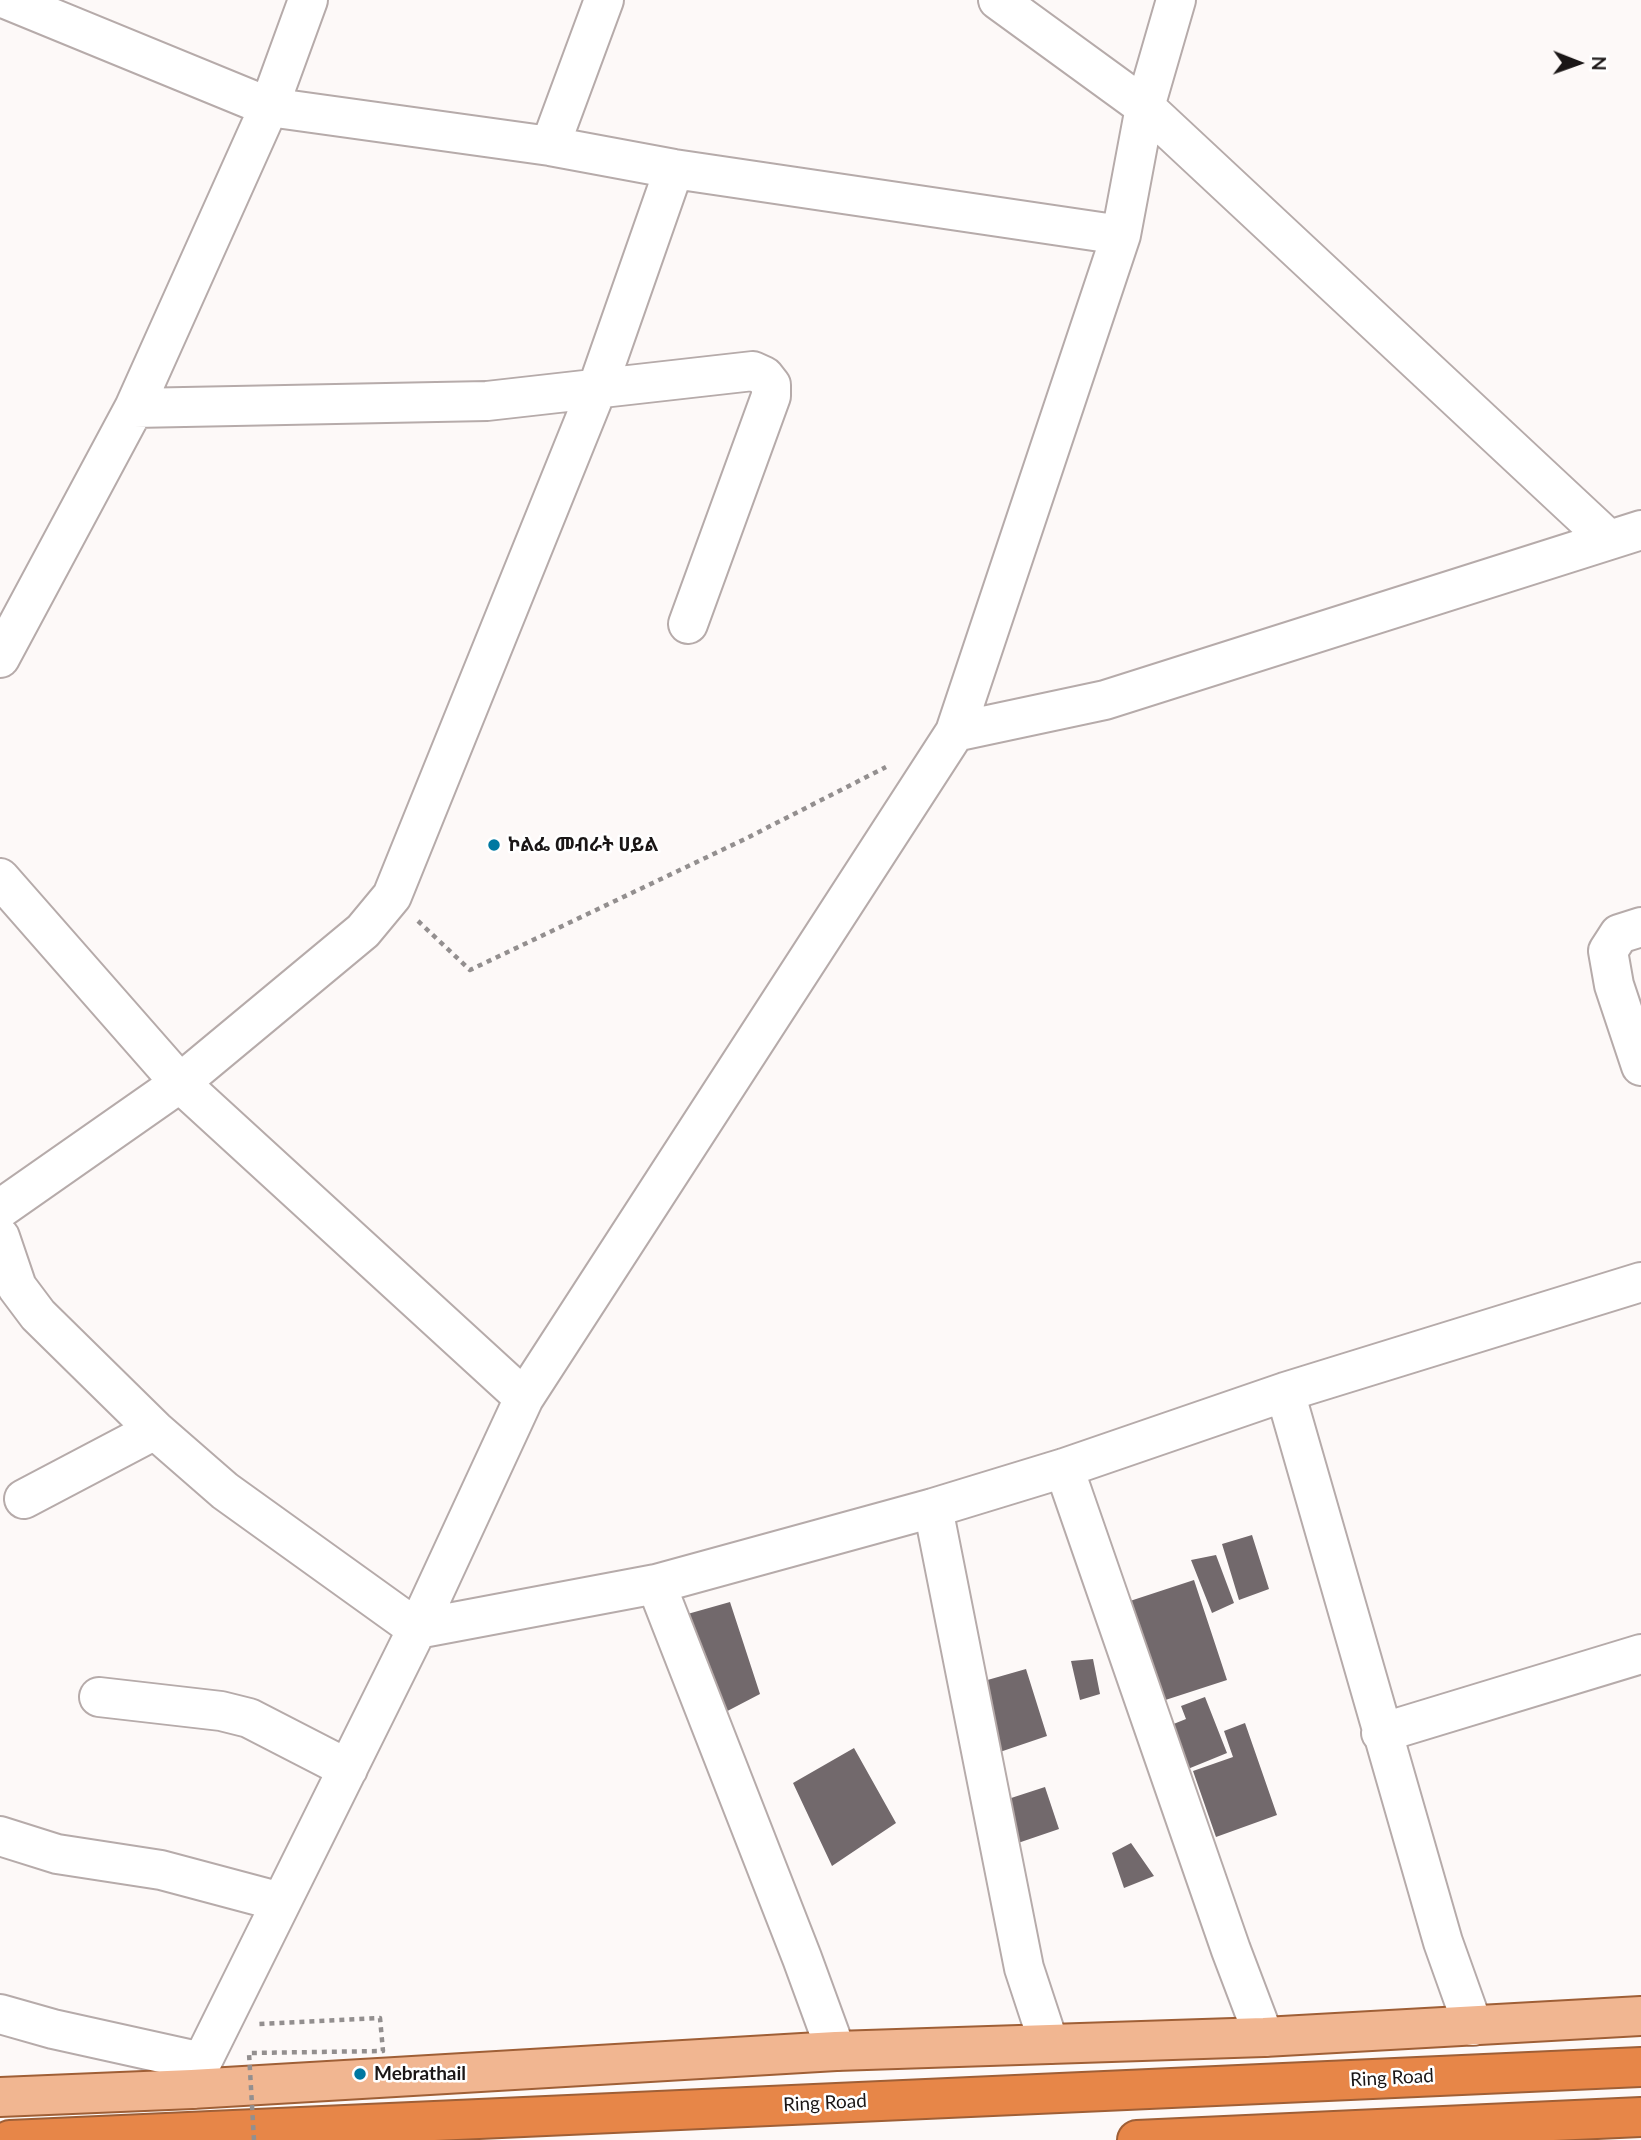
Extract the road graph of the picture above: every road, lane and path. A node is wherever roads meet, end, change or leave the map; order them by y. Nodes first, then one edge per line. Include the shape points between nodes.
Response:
1 (8, 0) edge
2 (309, 0) edge
3 (604, 0) edge
4 (998, 0) edge
5 (1176, 0) edge
6 (269, 107) junction
7 (1145, 107) junction
8 (550, 146) junction
9 (674, 169) junction
10 (1121, 235) junction
11 (597, 389) junction
12 (134, 408) junction
13 (1625, 535) edge
14 (688, 624) dead end
15 (0, 658) edge
16 (955, 732) junction
17 (893, 763) dead end
18 (0, 878) edge
19 (392, 896) junction
20 (1641, 927) edge
21 (1641, 1066) edge
22 (180, 1083) junction
23 (0, 1209) edge
24 (0, 1237) edge
25 (1641, 1282) edge
26 (1285, 1392) junction
27 (524, 1398) junction
28 (155, 1430) junction
29 (1064, 1468) junction
30 (24, 1499) dead end
31 (933, 1508) junction
32 (656, 1584) junction
33 (417, 1629) junction
34 (1641, 1654) edge
35 (99, 1697) dead end
36 (1381, 1733) junction
37 (348, 1769) junction
38 (0, 1836) edge
39 (281, 1902) junction
40 (0, 2014) edge
41 (1641, 2016) edge
42 (258, 2024) dead end
43 (1473, 2026) junction
44 (1264, 2037) junction
45 (1049, 2044) junction
46 (836, 2051) junction
47 (1641, 2067) edge
48 (197, 2075) junction
49 (0, 2097) edge
50 (1641, 2117) edge
51 (10, 2140) edge
52 (254, 2140) edge
53 (1137, 2140) edge

1 - 6 street
2 - 6 street
3 - 8 street
4 - 7 street
5 - 7 street
6 - 8 street
6 - 12 street
7 - 10 street
7 - 13 street
8 - 9 street
9 - 10 street
9 - 11 street
10 - 16 street
11 - 12 street via 487,401
11 - 14 street via 753,370 771,385 771,396
11 - 19 street
12 - 15 street
13 - 16 street via 1105,700
16 - 27 street
17 - 19 path via 470,970
18 - 22 street
19 - 22 street via 363,931
20 - 21 street via 1619,934 1608,951 1614,985
22 - 23 street
22 - 27 street
24 - 28 street via 17,1287 37,1315
25 - 26 street
26 - 29 street
26 - 36 street
27 - 33 street
28 - 30 street
28 - 33 street via 225,1491
29 - 31 street
29 - 44 street
31 - 32 street
31 - 45 street via 1024,1968
32 - 33 street
32 - 46 street
33 - 37 street
34 - 36 street
35 - 37 street via 249,1718
36 - 43 street
37 - 39 street
38 - 39 street via 57,1854 160,1870
39 - 48 street
40 - 48 street
41 - 43 main road
42 - 52 path, bridge via 380,2018 383,2051 249,2053
43 - 44 main road
44 - 45 main road
45 - 46 main road
46 - 48 main road
47 - 51 highway, Ring Road
48 - 49 main road
50 - 53 highway

